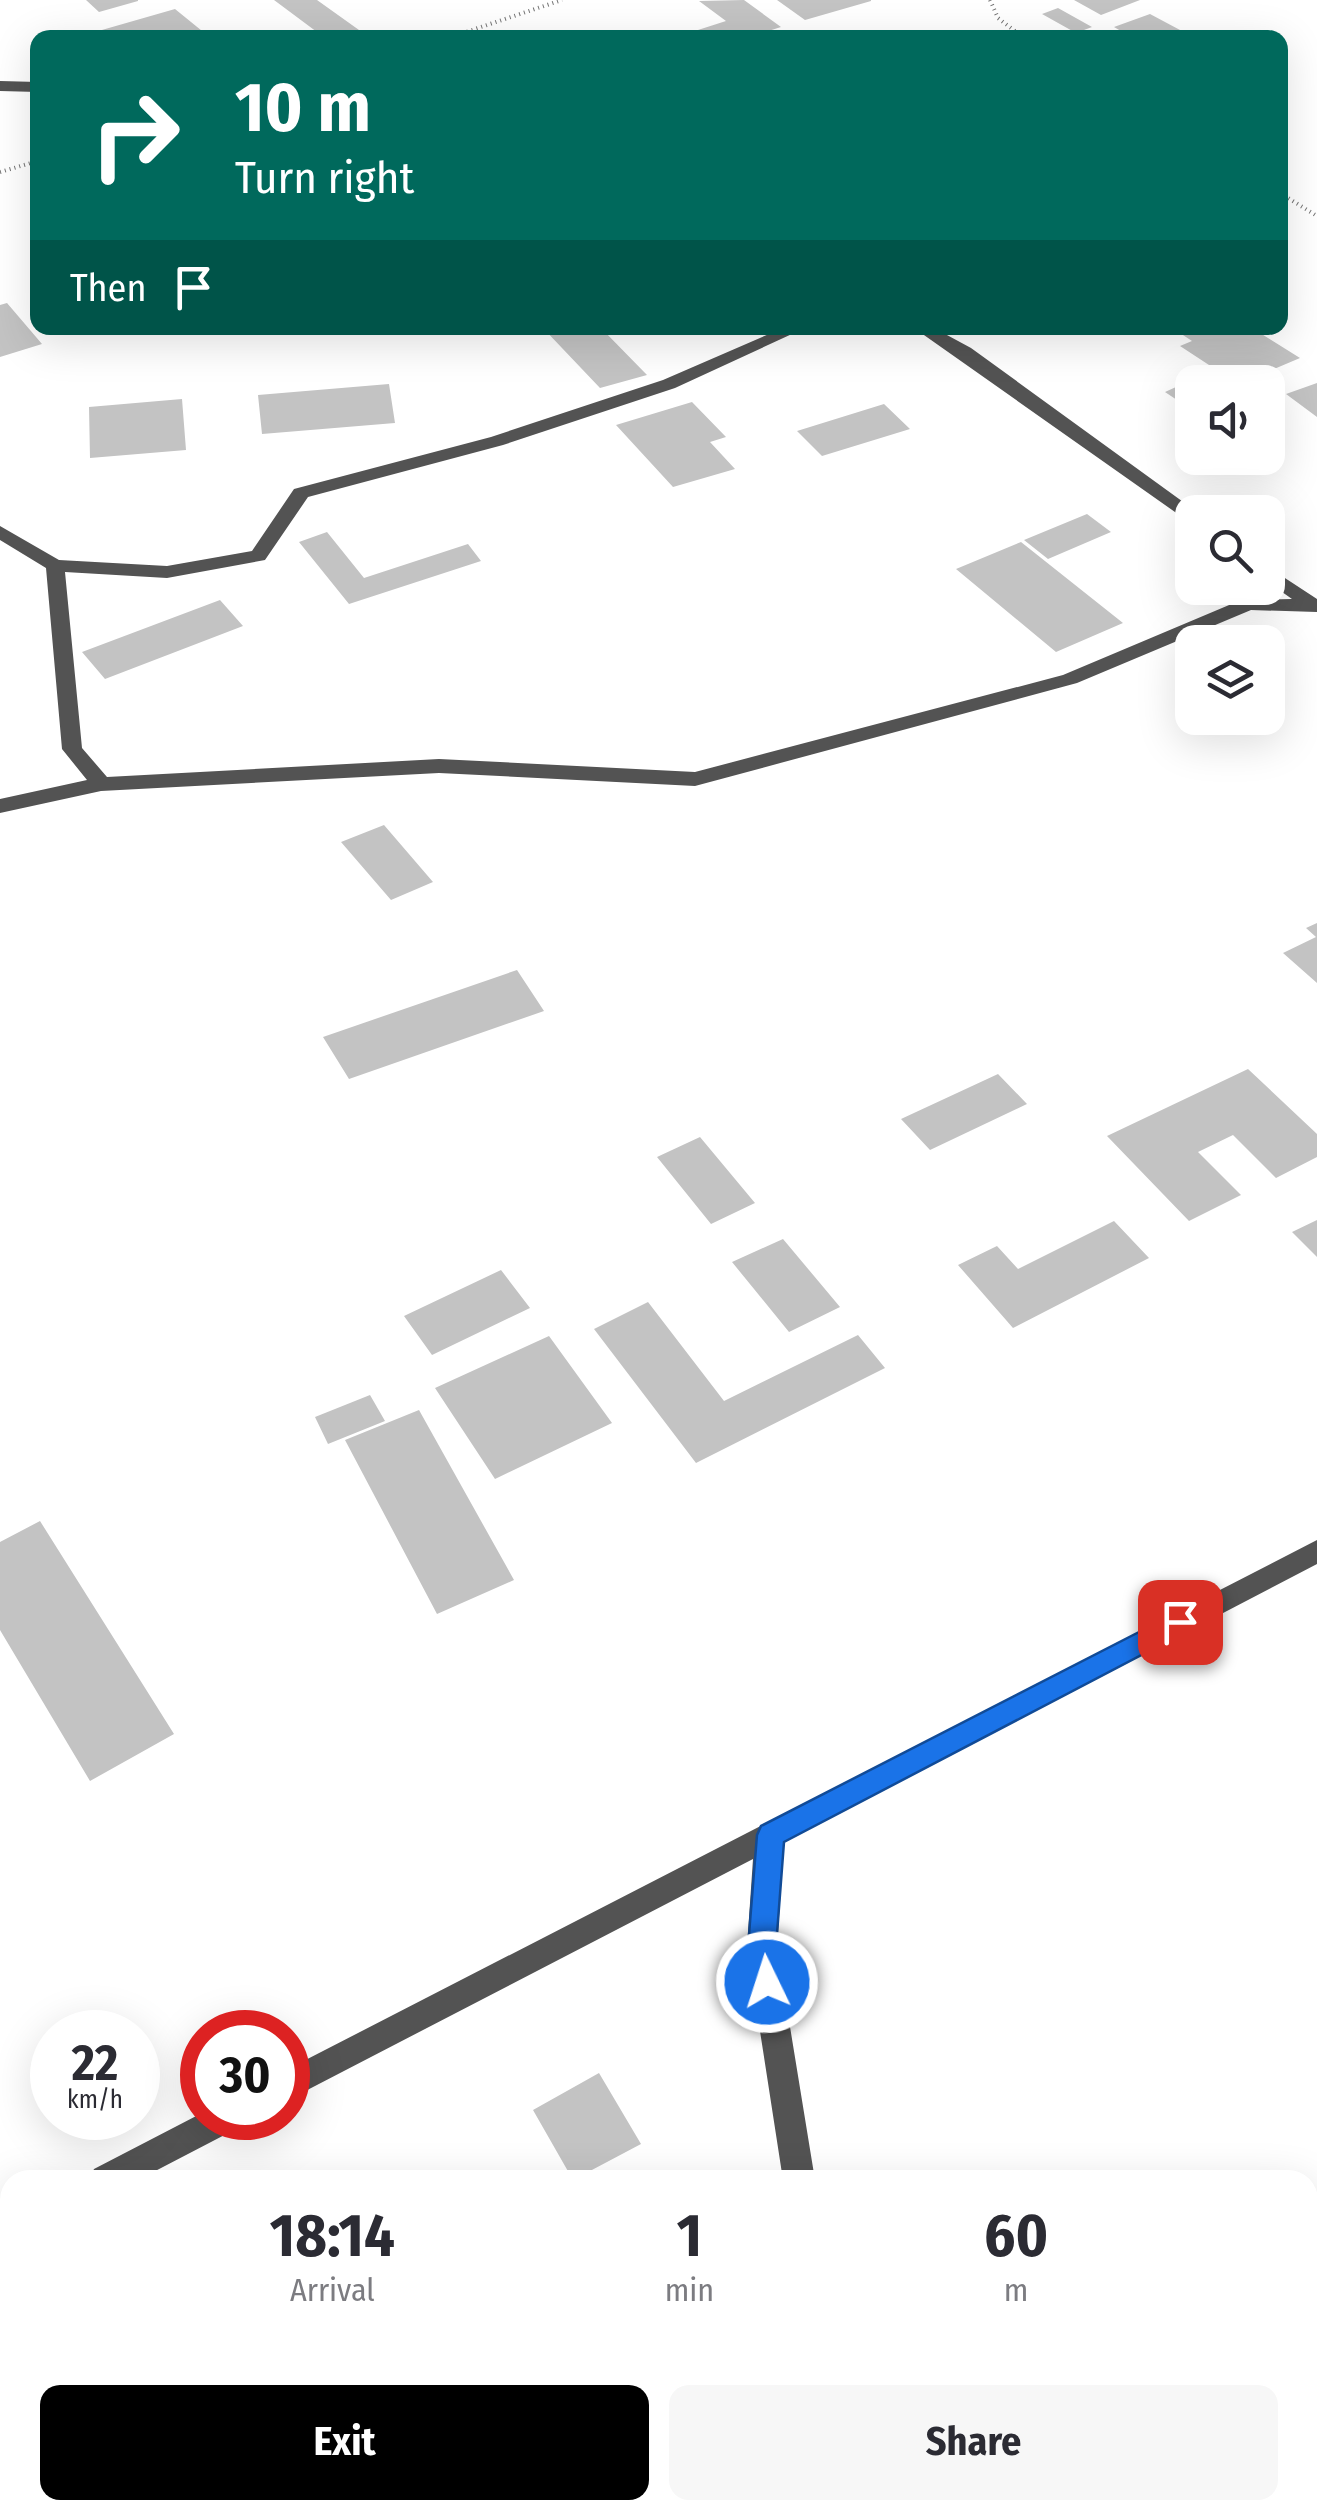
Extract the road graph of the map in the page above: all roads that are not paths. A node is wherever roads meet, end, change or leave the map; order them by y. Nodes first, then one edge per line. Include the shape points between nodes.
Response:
1 (0, 86) edge
2 (30, 87) edge
3 (780, 335) edge
4 (935, 335) edge
5 (1175, 506) edge
6 (0, 532) edge
7 (55, 566) junction
8 (1285, 584) edge
9 (1314, 605) edge
10 (102, 784) junction
11 (0, 806) edge
12 (1317, 1551) edge
13 (770, 1835) junction
14 (310, 2074) edge
15 (183, 2140) edge
16 (125, 2170) edge
17 (797, 2170) edge

1 - 2 street
3 - 7 street via 652,390 497,441 301,493 258,556 168,572
4 - 5 street
6 - 7 street
7 - 10 street via 72,748
8 - 9 street
9 - 10 street via 1248,604 1070,679 695,780 439,766
10 - 11 street
12 - 13 street
13 - 14 street
13 - 17 street via 762,1947
15 - 16 street

